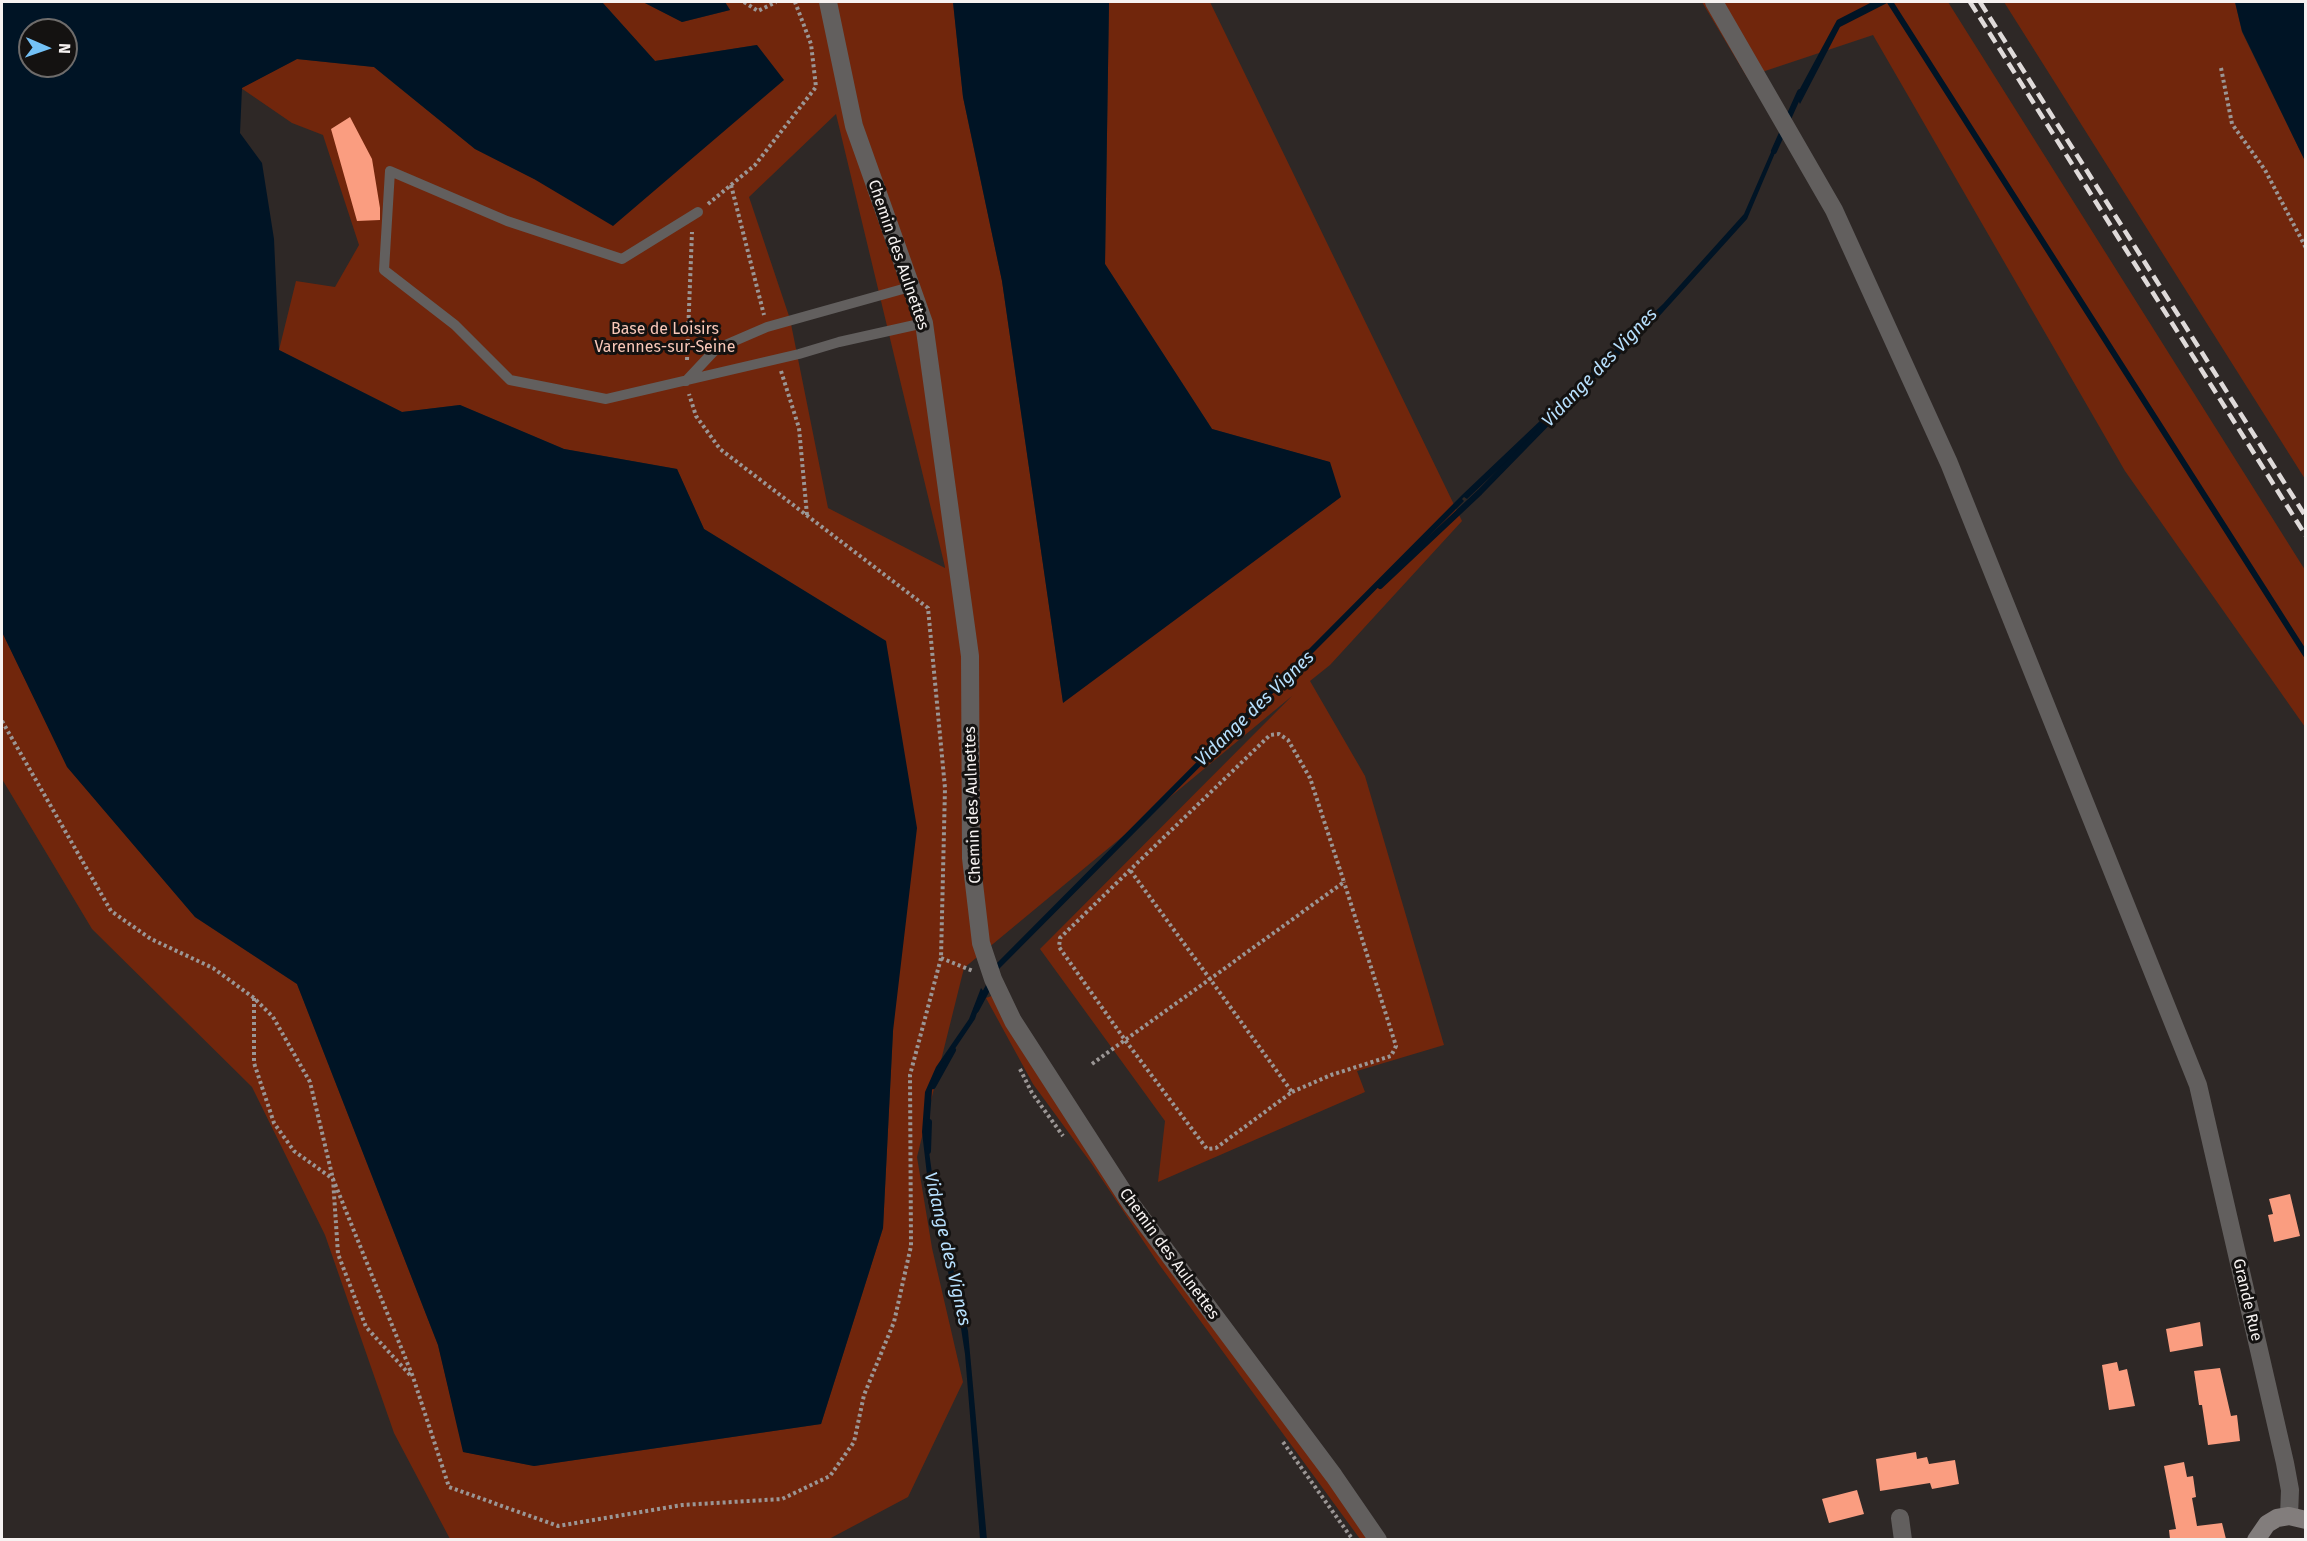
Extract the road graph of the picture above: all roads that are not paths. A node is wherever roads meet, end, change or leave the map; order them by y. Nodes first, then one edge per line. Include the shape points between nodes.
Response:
1 (828, 2) edge
2 (1714, 2) edge
3 (698, 212) road end
4 (910, 287) junction
5 (924, 322) junction
6 (686, 381) junction
7 (1900, 1518) dead end
8 (2297, 1518) edge
9 (1378, 1539) edge
10 (1904, 1539) edge
11 (2256, 1539) edge

1 - 4 street, Chemin des Aulnettes via 854,126
2 - 8 street, Grande Rue via 1834,210 1949,463 2198,1085
3 - 6 lane via 622,259 507,221 390,171 384,270 455,325 510,380 606,399
4 - 5 street, Chemin des Aulnettes
4 - 6 lane via 767,327 716,350
5 - 6 lane
5 - 9 street, Chemin des Aulnettes via 970,656 971,858 981,943 993,979 1013,1021 1131,1204
7 - 10 street
8 - 11 main road via 2277,1518

